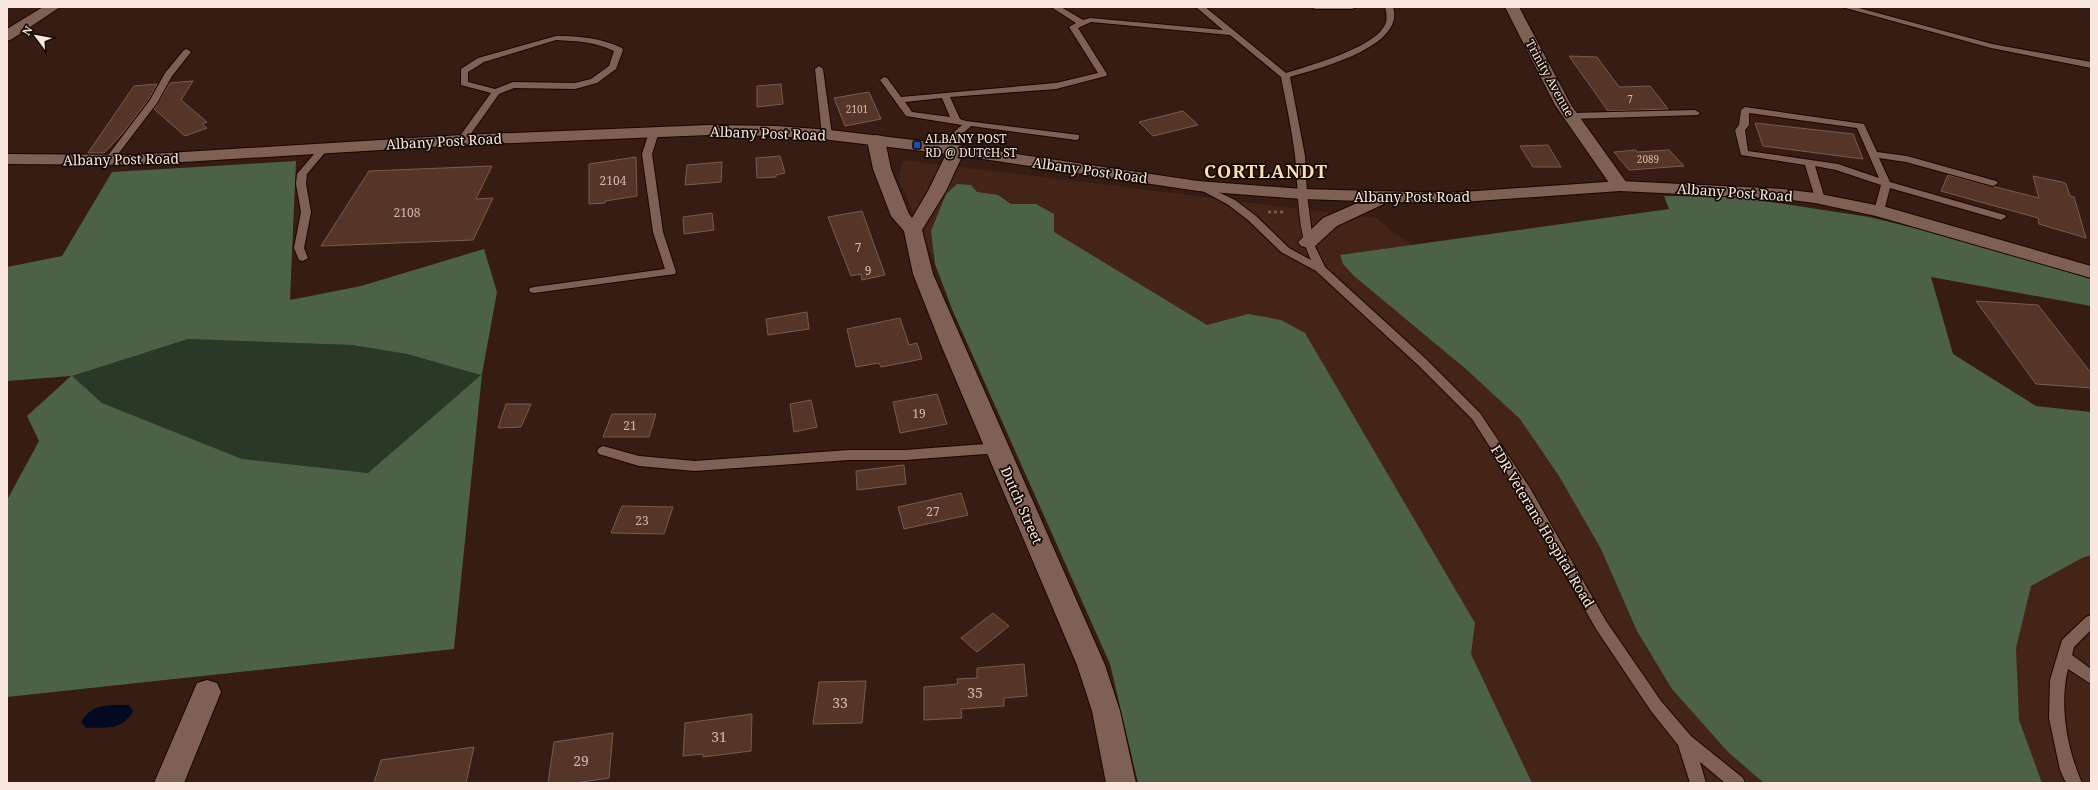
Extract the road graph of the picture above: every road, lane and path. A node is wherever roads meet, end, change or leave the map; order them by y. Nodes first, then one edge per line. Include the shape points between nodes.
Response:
1 (52, 7) edge
2 (1055, 7) edge
3 (1200, 7) edge
4 (1315, 7) edge
5 (1352, 7) edge
6 (1389, 7) edge
7 (1512, 7) edge
8 (1846, 7) edge
9 (1082, 23) junction
10 (1234, 33) junction
11 (7, 36) edge
12 (187, 52) dead end
13 (2091, 65) edge
14 (819, 69) dead end
15 (1285, 76) junction
16 (884, 80) dead end
17 (496, 92) junction
18 (945, 95) junction
19 (899, 100) junction
20 (1695, 113) dead end
21 (1570, 116) junction
22 (956, 121) junction
23 (969, 123) junction
24 (654, 132) junction
25 (827, 135) junction
26 (1076, 137) dead end
27 (462, 140) junction
28 (876, 140) junction
29 (323, 149) junction
30 (951, 149) junction
31 (1873, 154) junction
32 (7, 159) edge
33 (109, 160) junction
34 (1810, 163) junction
35 (1993, 183) dead end
36 (1886, 184) junction
37 (1198, 186) junction
38 (1620, 186) junction
39 (1302, 194) junction
40 (1387, 197) junction
41 (1820, 199) junction
42 (1879, 211) junction
43 (1286, 212) dead end
44 (1264, 214) dead end
45 (2001, 217) dead end
46 (913, 230) junction
47 (1308, 242) junction
48 (303, 258) dead end
49 (1320, 269) junction
50 (2091, 272) edge
51 (534, 290) dead end
52 (998, 448) junction
53 (603, 451) dead end
54 (2091, 621) edge
55 (2063, 657) junction
56 (2091, 677) edge
57 (207, 692) dead end
58 (1685, 741) junction
59 (169, 783) edge
60 (1121, 783) edge
61 (1698, 783) edge
62 (1736, 783) edge
63 (2074, 783) edge

1 - 11 main road
2 - 9 lane
3 - 10 lane
4 - 5 lane
6 - 15 lane via 1392,15 1385,32 1365,46
7 - 21 main road, Trinity Avenue
8 - 13 lane via 1991,46
9 - 10 lane via 1090,20
9 - 18 lane via 1073,27 1103,74 1056,86
10 - 15 lane
12 - 33 lane
14 - 25 lane
15 - 39 lane, FDR Veterans Hospital Road via 1300,156
16 - 19 lane
17 - 17 lane via 512,85 575,86 594,80 613,67 619,50 586,39 556,38 481,60 464,71 464,83
17 - 27 lane
18 - 19 lane
18 - 22 lane
19 - 22 lane via 909,114
20 - 21 lane
21 - 38 main road, Trinity Avenue
22 - 23 lane
23 - 26 lane
23 - 30 lane via 957,134
24 - 25 main road, Albany Post Road via 724,130
24 - 27 main road, Albany Post Road
24 - 51 lane via 647,154 658,232 671,272
25 - 28 main road, Albany Post Road
27 - 29 main road, Albany Post Road
28 - 30 main road, Albany Post Road
28 - 46 main road via 882,169 900,216
29 - 33 main road, Albany Post Road
29 - 48 lane via 302,174 301,184 306,212 299,248
30 - 37 main road, Albany Post Road
30 - 46 main road via 949,167
31 - 34 lane via 1861,126 1745,110 1744,125 1740,130 1744,153
31 - 35 lane via 1907,159
31 - 36 lane
32 - 33 main road, Albany Post Road
34 - 36 lane via 1838,167
34 - 41 lane
36 - 42 lane
36 - 45 lane
37 - 39 main road, Albany Post Road
37 - 49 lane via 1231,202 1285,250
38 - 40 main road, Albany Post Road via 1448,198
38 - 41 main road, Albany Post Road via 1747,191
39 - 40 main road, Albany Post Road
39 - 47 lane, FDR Veterans Hospital Road
40 - 47 main road via 1330,222
41 - 42 main road, Albany Post Road
42 - 50 main road, Albany Post Road
43 - 44 path
46 - 52 main road, Dutch Street via 924,274 952,345
47 - 49 lane, FDR Veterans Hospital Road
49 - 58 lane, FDR Veterans Hospital Road via 1422,362 1476,416 1525,491 1601,625 1656,706
52 - 53 lane via 695,466 638,461
52 - 60 main road, Dutch Street via 1091,665 1106,711
54 - 55 lane via 2067,644
55 - 56 lane
55 - 63 lane via 2058,680 2057,718 2068,770
57 - 59 main road
58 - 61 lane
58 - 62 lane, FDR Veterans Hospital Road

